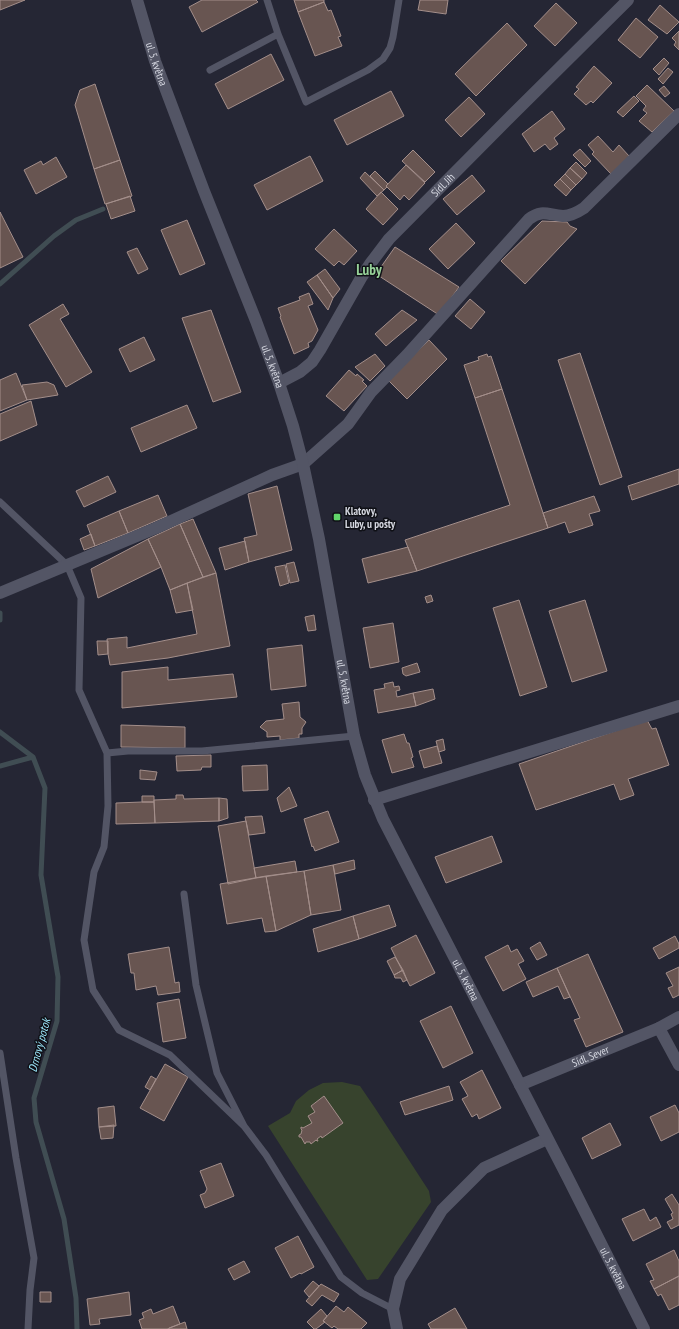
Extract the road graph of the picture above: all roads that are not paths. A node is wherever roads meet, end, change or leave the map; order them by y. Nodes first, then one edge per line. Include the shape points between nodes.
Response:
1 (136, 0) edge
2 (267, 0) edge
3 (399, 0) edge
4 (628, 0) edge
5 (278, 34) junction
6 (210, 70) dead end
7 (679, 114) edge
8 (279, 383) junction
9 (303, 464) junction
10 (0, 502) edge
11 (67, 565) junction
12 (0, 592) edge
13 (679, 706) edge
14 (354, 736) junction
15 (107, 753) junction
16 (374, 800) junction
17 (184, 894) dead end
18 (679, 1018) edge
19 (659, 1028) junction
20 (0, 1053) edge
21 (679, 1065) edge
22 (520, 1085) junction
23 (244, 1126) junction
24 (547, 1139) junction
25 (393, 1309) junction
26 (28, 1329) edge
27 (397, 1329) edge
28 (644, 1329) edge

1 - 8 street, ul. 5. května via 155,61
2 - 5 lane
3 - 5 lane via 393,37 383,59 368,70 306,102
4 - 8 street, Sídl. Jih via 389,240 361,278 312,362
5 - 6 lane
7 - 9 street via 584,208 563,216 538,214 529,220 371,392 348,424
8 - 9 street, ul. 5. května
9 - 11 street via 272,474 156,528
9 - 14 street, ul. 5. května
10 - 11 lane
11 - 12 street
11 - 15 lane via 81,598 80,690
13 - 16 street
14 - 15 lane via 202,751
14 - 16 street, ul. 5. května
15 - 23 lane via 108,806 104,847 94,872 84,940 93,990 119,1030 170,1055
16 - 22 street, ul. 5. května
17 - 23 lane via 196,985 217,1073
18 - 19 street, Sídl. Sever
19 - 21 street
19 - 22 street, Sídl. Sever
20 - 26 lane via 34,1258
22 - 24 street, ul. 5. května
23 - 25 lane via 266,1155 341,1277 362,1293
24 - 25 street via 484,1168 442,1210 400,1279
24 - 28 street, ul. 5. května
25 - 27 street

